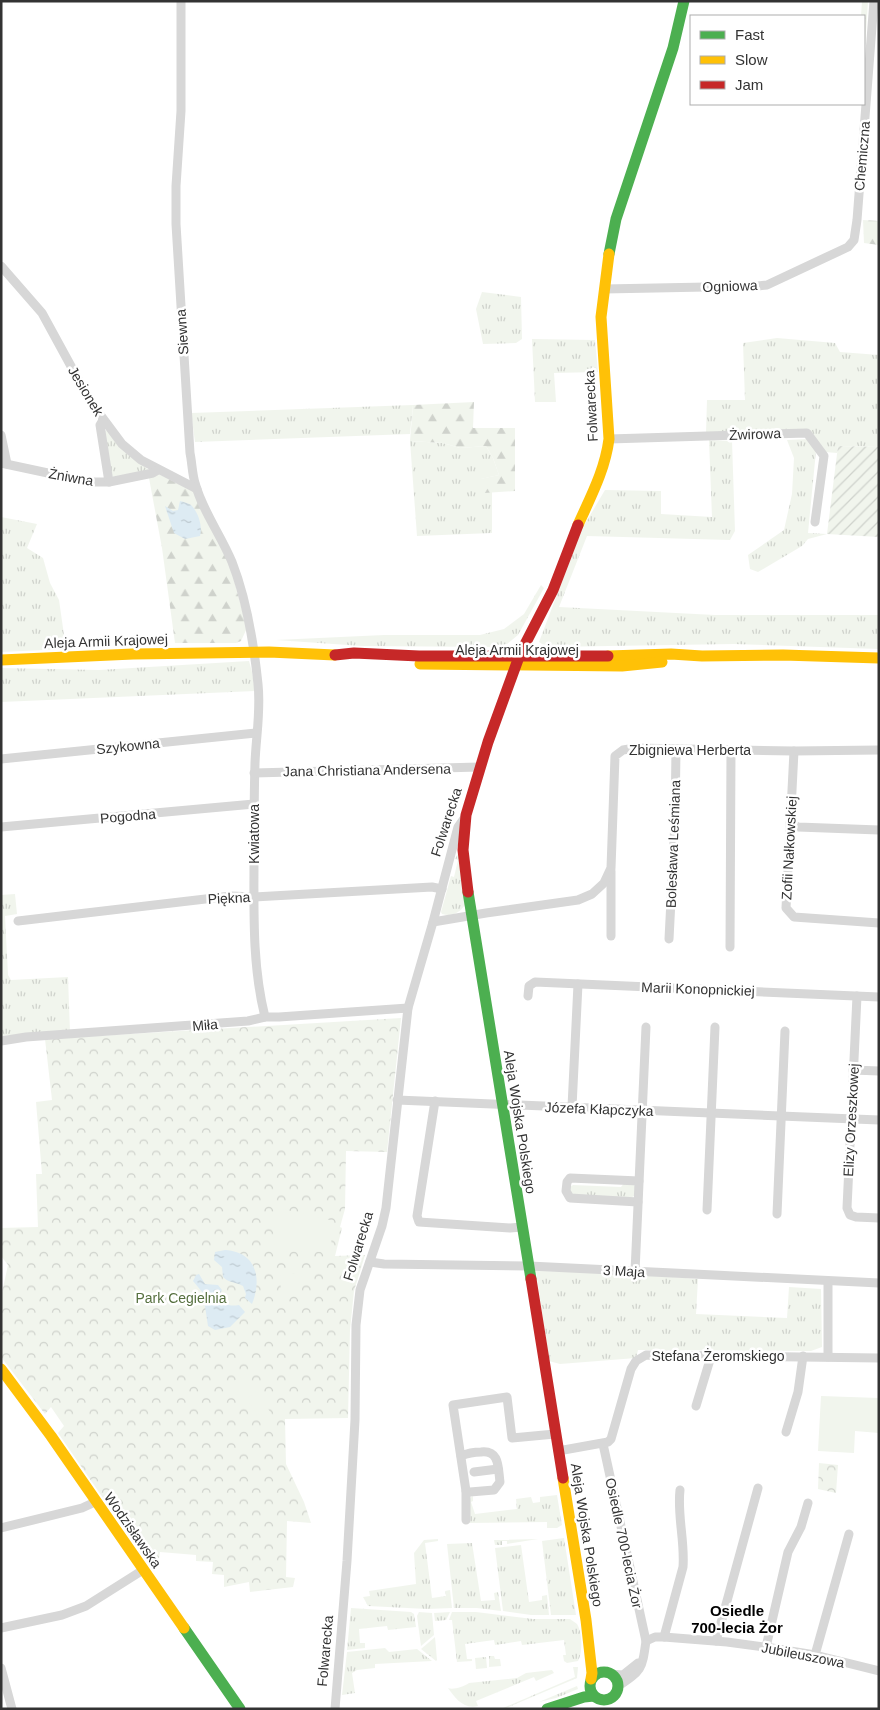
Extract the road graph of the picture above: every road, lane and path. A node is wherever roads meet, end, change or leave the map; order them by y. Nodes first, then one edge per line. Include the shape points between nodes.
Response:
1 (181, 1) edge
2 (684, 1) edge
3 (874, 1) edge
4 (857, 220) joint
5 (1, 266) edge
6 (604, 288) junction
7 (103, 420) junction
8 (1, 435) edge
9 (609, 438) junction
10 (4, 464) edge
11 (158, 470) junction
12 (109, 482) junction
13 (198, 489) junction
14 (815, 522) dead end
15 (254, 652) junction
16 (879, 658) edge
17 (1, 660) edge
18 (518, 661) junction
19 (256, 733) junction
20 (676, 749) junction
21 (731, 750) junction
22 (879, 750) edge
23 (794, 751) junction
24 (1, 759) edge
25 (479, 767) junction
26 (254, 773) junction
27 (254, 804) junction
28 (466, 815) junction
29 (790, 823) junction
30 (1, 828) edge
31 (879, 830) edge
32 (454, 840) junction
33 (463, 850) junction
34 (611, 868) junction
35 (442, 889) junction
36 (254, 897) junction
37 (472, 915) junction
38 (18, 921) dead end
39 (434, 922) junction
40 (879, 924) edge
41 (611, 936) dead end
42 (669, 939) dead end
43 (730, 947) dead end
44 (578, 984) junction
45 (528, 996) dead end
46 (857, 996) junction
47 (879, 997) edge
48 (408, 1008) junction
49 (264, 1017) junction
50 (646, 1027) dead end
51 (715, 1027) dead end
52 (785, 1030) dead end
53 (1, 1041) edge
54 (853, 1070) junction
55 (879, 1071) edge
56 (397, 1100) junction
57 (434, 1101) junction
58 (502, 1104) junction
59 (572, 1107) junction
60 (642, 1110) junction
61 (711, 1113) junction
62 (782, 1116) junction
63 (851, 1119) junction
64 (879, 1120) edge
65 (639, 1181) junction
66 (638, 1202) junction
67 (707, 1210) dead end
68 (777, 1214) dead end
69 (879, 1218) edge
70 (522, 1227) junction
71 (370, 1262) junction
72 (529, 1266) junction
73 (635, 1272) junction
74 (828, 1282) junction
75 (879, 1283) edge
76 (710, 1355) junction
77 (802, 1356) junction
78 (828, 1356) junction
79 (879, 1358) edge
80 (1, 1369) edge
81 (696, 1406) dead end
82 (786, 1432) dead end
83 (555, 1434) junction
84 (604, 1444) junction
85 (558, 1451) junction
86 (461, 1456) junction
87 (498, 1469) junction
88 (474, 1472) dead end
89 (758, 1488) dead end
90 (466, 1490) junction
91 (680, 1490) dead end
92 (95, 1502) junction
93 (808, 1502) dead end
94 (466, 1520) dead end
95 (1, 1528) edge
96 (849, 1534) dead end
97 (143, 1570) junction
98 (1, 1628) edge
99 (664, 1637) junction
100 (589, 1641) junction
101 (716, 1641) junction
102 (646, 1645) junction
103 (766, 1647) junction
104 (815, 1656) junction
105 (1, 1668) edge
106 (879, 1671) edge
107 (607, 1673) junction
108 (591, 1682) junction
109 (615, 1692) junction
110 (5, 1696) edge
111 (595, 1697) junction
112 (562, 1703) junction
113 (12, 1709) edge
114 (240, 1709) edge
115 (335, 1709) edge
116 (547, 1709) edge
117 (605, 1709) edge
118 (615, 1709) edge

1 - 13 street, Siewna via 176,224 190,453
2 - 6 street, Folwarecka via 670,57 616,219
3 - 4 street, Chemiczna
4 - 6 street, Ogniowa via 854,240 848,247 767,284 749,287
5 - 7 street, Jesionek via 42,313
6 - 9 street, Folwarecka via 602,347
7 - 11 street, Jesionek via 128,449
7 - 12 street, Żniwna via 100,425
8 - 10 street
9 - 14 street, Żwirowa via 807,433 824,456
9 - 18 street, Folwarecka via 601,475
10 - 12 street, Żniwna via 90,482
11 - 12 street
11 - 13 street, Jesionek
13 - 15 street, Siewna via 232,562
15 - 17 street, Aleja Armii Krajowej
15 - 18 street, Aleja Armii Krajowej via 332,655 387,663
15 - 19 street, Kwiatowa via 260,706
16 - 18 street, Aleja Armii Krajowej via 671,654
18 - 25 street, Folwarecka
19 - 24 street, Szykowna
19 - 26 street, Kwiatowa
20 - 21 street, Zbigniewa Herberta
20 - 34 street, Zbigniewa Herberta via 635,748 623,750 615,756
20 - 42 street, Bolesława Leśmiana
21 - 23 street, Zbigniewa Herberta
21 - 43 street
22 - 23 street, Zbigniewa Herberta
23 - 29 street, Zofii Nałkowskiej
25 - 26 street, Jana Christiana Andersena
25 - 28 street, Folwarecka
26 - 27 street, Kwiatowa
27 - 30 street, Pogodna
27 - 36 street, Kwiatowa
28 - 32 street, Folwarecka
28 - 33 street, Aleja Wojska Polskiego
29 - 31 street via 798,827
29 - 40 street, Zofii Nałkowskiej via 786,908 790,914 794,917
32 - 33 street
32 - 35 street, Folwarecka
33 - 37 street, Aleja Wojska Polskiego
34 - 37 street via 604,883 592,894 578,900
34 - 41 street, Zbigniewa Herberta
35 - 36 street, Piękna
35 - 39 street, Folwarecka
36 - 38 street, Piękna via 232,896
36 - 49 street, Kwiatowa via 256,960
37 - 39 street
37 - 58 street, Aleja Wojska Polskiego
39 - 48 street, Folwarecka
44 - 45 street, Marii Konopnickiej via 535,982 529,986
44 - 46 street, Marii Konopnickiej
44 - 59 street
46 - 47 street, Marii Konopnickiej
46 - 54 street, Elizy Orzeszkowej
48 - 49 street, Miła
48 - 56 street, Folwarecka
49 - 53 street, Miła via 248,1022
50 - 60 street
51 - 61 street
52 - 62 street
54 - 55 street
54 - 63 street, Elizy Orzeszkowej
56 - 57 street, Józefa Kłapczyka
56 - 71 street, Folwarecka via 386,1208
57 - 58 street, Józefa Kłapczyka
57 - 70 street via 417,1216 419,1222
58 - 59 street, Józefa Kłapczyka
58 - 70 street, Aleja Wojska Polskiego
59 - 60 street, Józefa Kłapczyka
60 - 61 street, Józefa Kłapczyka
60 - 65 street
61 - 62 street, Józefa Kłapczyka
61 - 67 street
62 - 63 street, Józefa Kłapczyka
62 - 68 street
63 - 64 street, Józefa Kłapczyka
63 - 69 street, Elizy Orzeszkowej via 847,1208 850,1215 856,1217
65 - 66 street
65 - 66 street via 570,1178 566,1192 570,1198
66 - 73 street
70 - 72 street, Aleja Wojska Polskiego
71 - 72 street, 3 Maja
71 - 115 street, Folwarecka via 360,1290 356,1324 348,1561
72 - 73 street, 3 Maja
72 - 83 street, Aleja Wojska Polskiego
73 - 74 street, 3 Maja
74 - 75 street, 3 Maja
74 - 78 street
76 - 77 street, Stefana Żeromskiego
76 - 81 street
76 - 84 street, Stefana Żeromskiego via 652,1354 636,1361 611,1439
77 - 78 street, Stefana Żeromskiego
77 - 82 street via 798,1392
78 - 79 street, Stefana Żeromskiego
80 - 92 street, Wodzisławska
83 - 85 street, Aleja Wojska Polskiego
83 - 86 street via 512,1438 507,1397 453,1405
84 - 85 street
84 - 102 street, Osiedle 700-lecia Żor
85 - 100 street, Aleja Wojska Polskiego
86 - 87 street via 489,1451 496,1458
86 - 90 street
87 - 88 street
87 - 90 street via 500,1482 494,1490
89 - 101 street
90 - 94 street
91 - 99 street via 683,1567
92 - 95 street via 85,1508
92 - 97 street, Wodzisławska
93 - 103 street via 801,1527 788,1552
96 - 104 street
97 - 98 street via 86,1606
97 - 114 street, Wodzisławska
99 - 101 street, Jubileuszowa
99 - 102 street, Jubileuszowa via 655,1637
100 - 107 street, Aleja Wojska Polskiego
100 - 108 street, Aleja Wojska Polskiego
101 - 103 street, Jubileuszowa
102 - 107 street via 639,1662 623,1675
102 - 109 street via 638,1671
103 - 104 street, Jubileuszowa
104 - 106 street, Jubileuszowa
105 - 110 street
107 - 108 street via 597,1674
107 - 109 street via 616,1679
108 - 111 street via 590,1688
108 - 112 street
109 - 111 street via 604,1700
109 - 118 street
110 - 113 street
111 - 112 street
111 - 117 street
112 - 116 street

